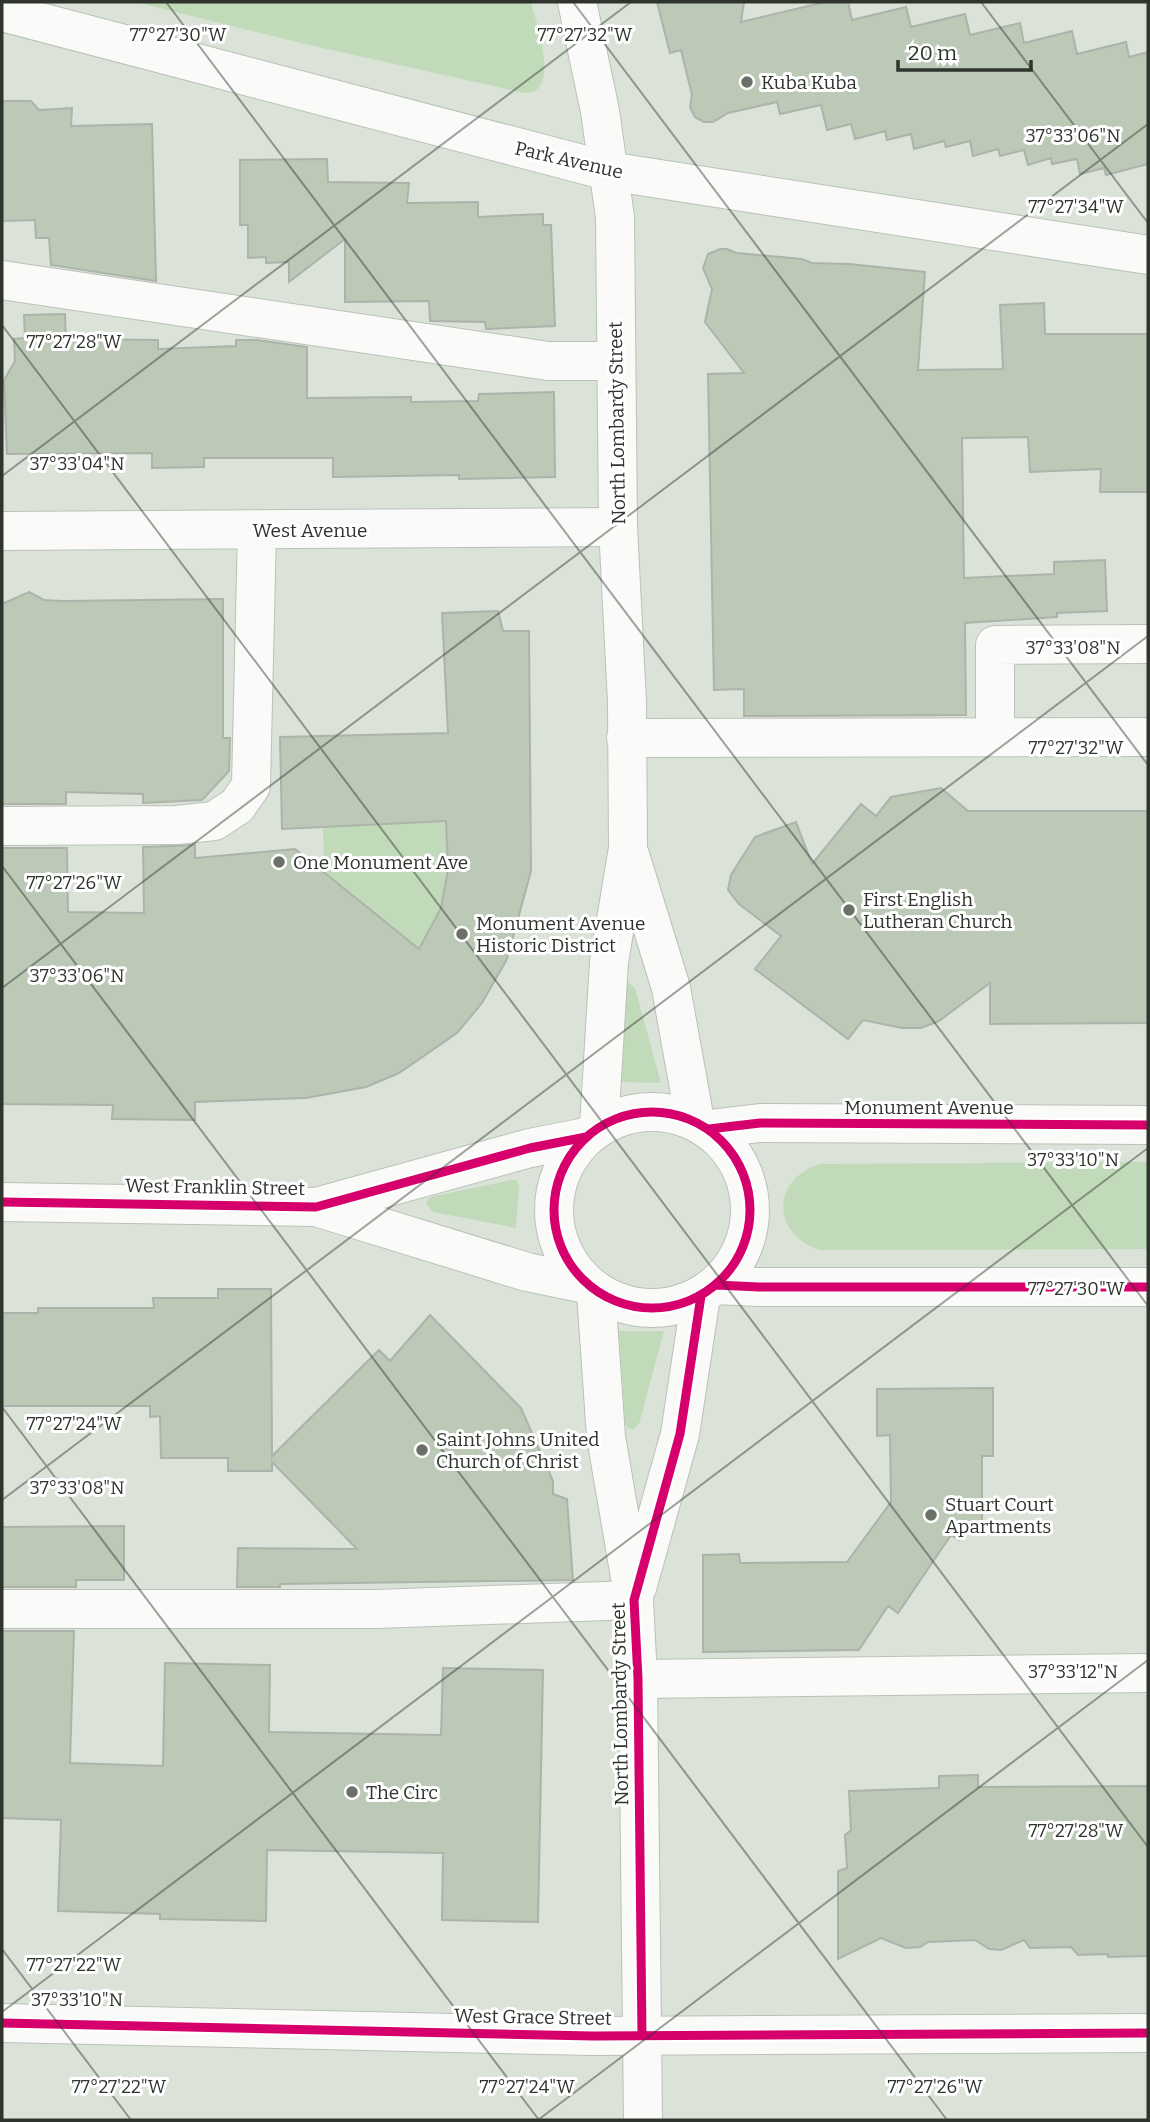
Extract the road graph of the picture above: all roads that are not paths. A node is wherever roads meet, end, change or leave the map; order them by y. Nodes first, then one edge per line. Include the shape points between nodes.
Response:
1 (576, 2) edge
2 (2, 12) edge
3 (608, 171) junction
4 (1148, 255) edge
5 (2, 280) edge
6 (615, 361) junction
7 (618, 527) junction
8 (2, 531) edge
9 (257, 531) junction
10 (1148, 644) edge
11 (995, 737) junction
12 (1148, 737) edge
13 (626, 738) junction
14 (2, 825) edge
15 (628, 848) junction
16 (702, 1125) junction
17 (1148, 1125) edge
18 (593, 1132) junction
19 (2, 1202) edge
20 (316, 1207) junction
21 (1148, 1287) edge
22 (591, 1288) junction
23 (709, 1290) junction
24 (634, 1601) junction
25 (2, 1609) edge
26 (1148, 1673) edge
27 (638, 1679) junction
28 (2, 2024) edge
29 (1148, 2033) edge
30 (642, 2036) junction
31 (643, 2120) edge

1 - 3 street, North Lombardy Street
2 - 3 street, Park Avenue
3 - 4 street, Park Avenue
3 - 6 street, North Lombardy Street via 615,217
5 - 6 street via 548,361
6 - 7 street, North Lombardy Street
7 - 9 street, West Avenue
7 - 13 street, North Lombardy Street
8 - 9 street, West Avenue
9 - 14 street via 251,786 237,806 214,821 177,825
10 - 11 street via 995,645
11 - 12 street
11 - 13 street via 938,729
13 - 15 street, North Lombardy Street
15 - 16 street, North Lombardy Street via 671,988
15 - 18 street, North Lombardy Street via 609,962
16 - 17 street, Monument Avenue
16 - 18 street via 671,1114 646,1112 622,1116
16 - 23 street via 730,1150 744,1176 750,1205 747,1235 736,1262
18 - 20 street, West Franklin Street
18 - 22 street via 565,1163 554,1193 554,1227 564,1258
19 - 20 street, West Franklin Street
20 - 22 street, West Franklin Street
21 - 23 street
22 - 23 street via 616,1303 659,1309 680,1305
22 - 24 street, North Lombardy Street via 606,1437
23 - 24 street, North Lombardy Street via 680,1434
24 - 25 street via 351,1610
24 - 27 street, North Lombardy Street
26 - 27 street
27 - 30 street, North Lombardy Street
28 - 30 street, West Grace Street
29 - 30 street, West Grace Street
30 - 31 street, North Lombardy Street

